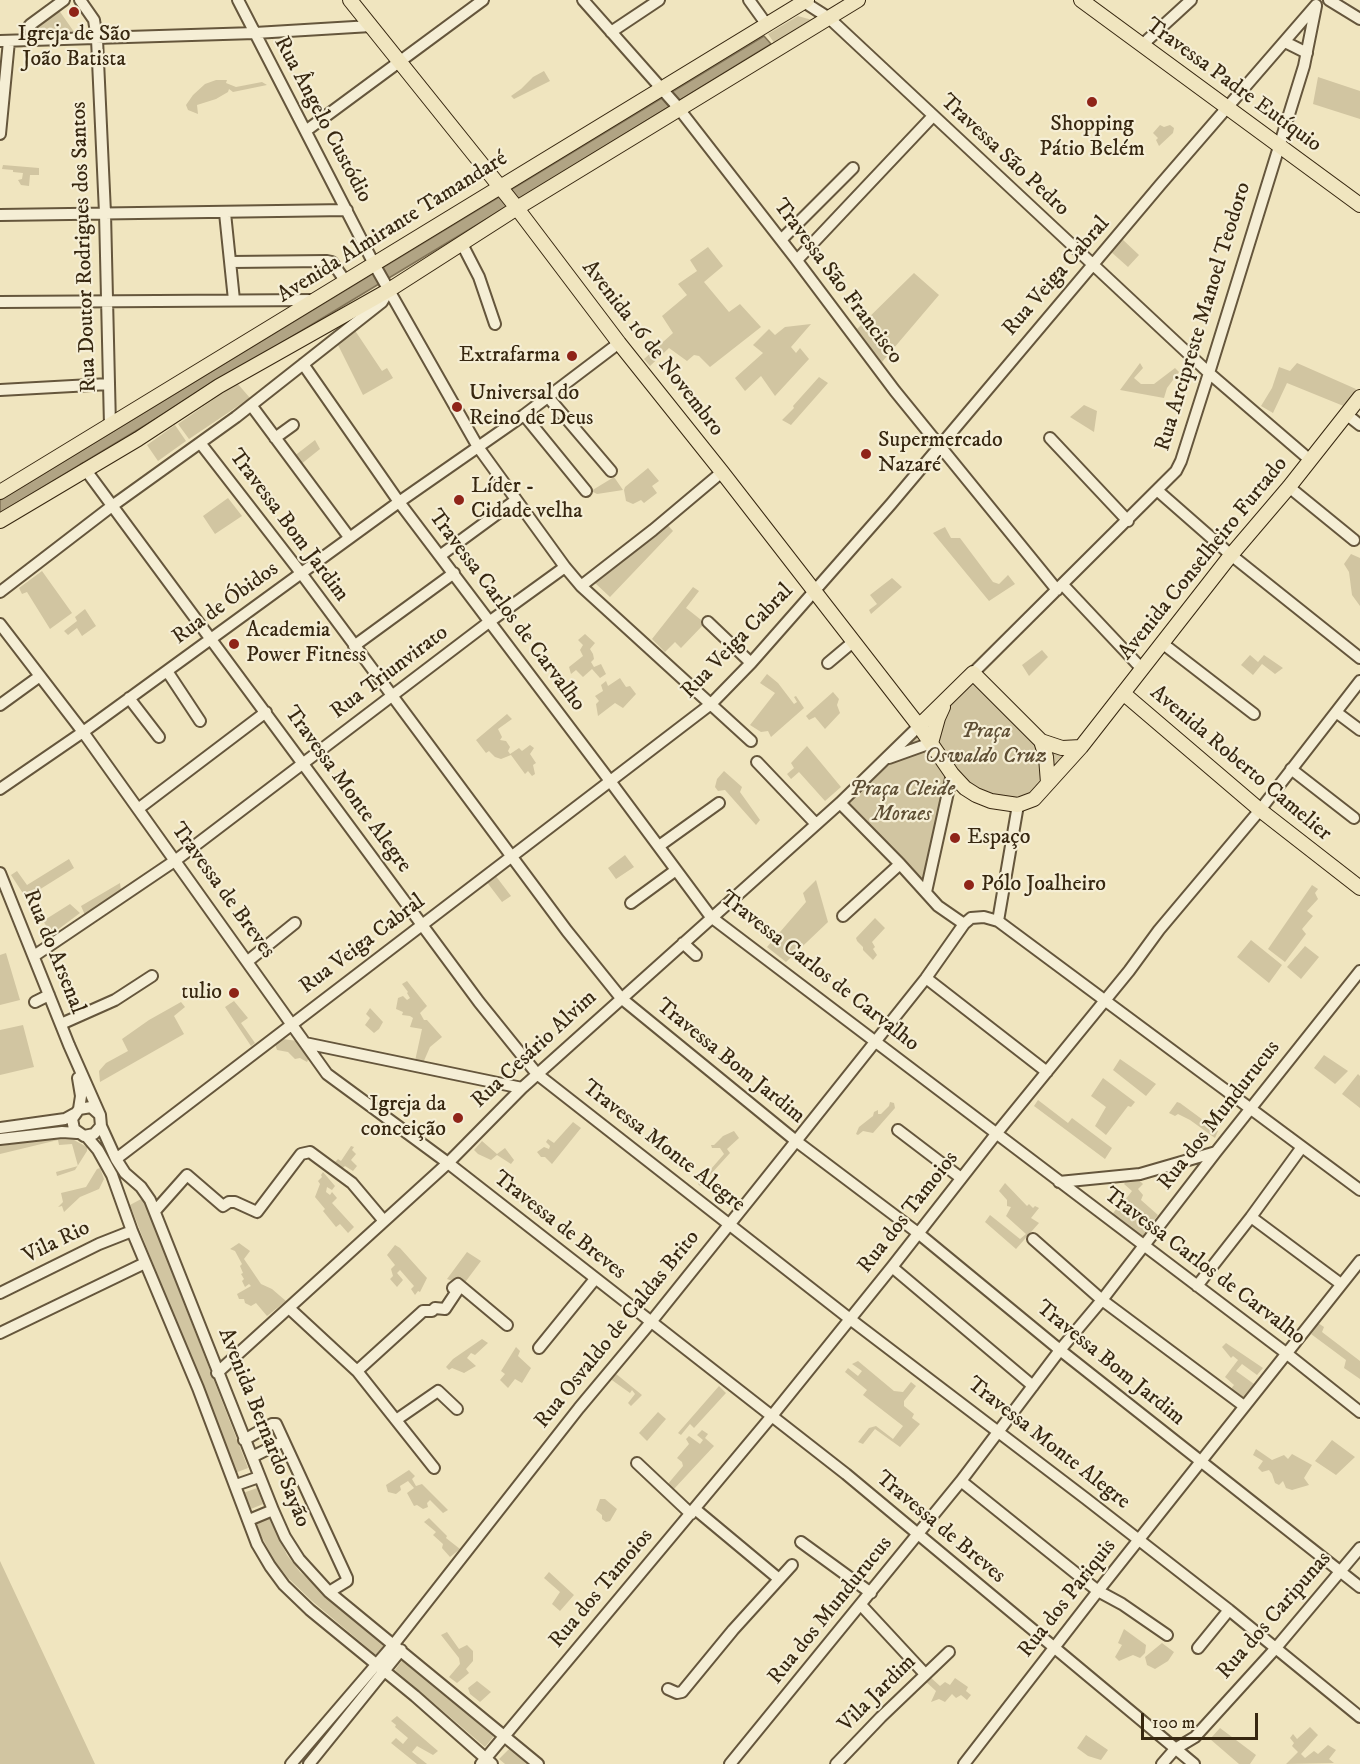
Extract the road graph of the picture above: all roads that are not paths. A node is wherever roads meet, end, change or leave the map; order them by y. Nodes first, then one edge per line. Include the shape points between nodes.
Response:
1 (64, 0) edge
2 (80, 0) edge
3 (238, 0) edge
4 (350, 0) edge
5 (483, 0) edge
6 (583, 0) edge
7 (659, 0) edge
8 (749, 0) edge
9 (858, 0) edge
10 (1081, 0) edge
11 (1191, 0) edge
12 (1329, 0) edge
13 (806, 1) edge
14 (1317, 2) edge
15 (829, 18) junction
16 (1360, 19) edge
17 (767, 25) junction
18 (370, 26) junction
19 (606, 32) junction
20 (255, 33) junction
21 (97, 39) junction
22 (31, 40) junction
23 (4, 41) edge
24 (1284, 42) junction
25 (1142, 45) junction
26 (1307, 53) junction
27 (400, 62) junction
28 (664, 90) junction
29 (677, 107) junction
30 (1228, 108) junction
31 (933, 116) junction
32 (307, 130) junction
33 (0, 134) edge
34 (1280, 145) junction
35 (853, 168) dead end
36 (501, 189) junction
37 (1360, 205) edge
38 (515, 206) junction
39 (348, 210) junction
40 (105, 213) junction
41 (225, 213) junction
42 (0, 215) edge
43 (781, 240) junction
44 (462, 244) junction
45 (797, 260) junction
46 (231, 262) junction
47 (1094, 265) junction
48 (376, 266) junction
49 (346, 282) junction
50 (387, 286) junction
51 (106, 300) junction
52 (234, 300) junction
53 (317, 300) junction
54 (0, 302) edge
55 (495, 324) dead end
56 (619, 343) junction
57 (303, 364) junction
58 (1209, 373) junction
59 (109, 384) junction
60 (0, 390) edge
61 (548, 396) junction
62 (1360, 397) edge
63 (251, 405) junction
64 (1346, 414) junction
65 (524, 415) junction
66 (292, 425) dead end
67 (1360, 425) edge
68 (110, 426) junction
69 (275, 438) junction
70 (1050, 438) dead end
71 (201, 444) junction
72 (940, 445) junction
73 (478, 447) junction
74 (1310, 460) junction
75 (85, 469) junction
76 (611, 471) dead end
77 (722, 472) junction
78 (1289, 487) junction
79 (1158, 490) junction
80 (586, 491) dead end
81 (0, 492) edge
82 (516, 500) junction
83 (399, 502) junction
84 (111, 506) junction
85 (0, 521) edge
86 (1128, 521) junction
87 (350, 537) junction
88 (1354, 540) dead end
89 (441, 555) junction
90 (1231, 555) junction
91 (565, 567) junction
92 (301, 573) junction
93 (454, 573) junction
94 (581, 586) junction
95 (1060, 588) junction
96 (814, 591) junction
97 (0, 592) edge
98 (489, 622) junction
99 (708, 622) dead end
100 (0, 624) edge
101 (211, 639) junction
102 (854, 642) junction
103 (1162, 643) junction
104 (354, 646) junction
105 (1360, 658) edge
106 (751, 663) junction
107 (828, 663) dead end
108 (1142, 669) junction
109 (167, 671) junction
110 (973, 673) junction
111 (40, 676) junction
112 (1360, 681) edge
113 (952, 693) junction
114 (1123, 693) junction
115 (392, 695) junction
116 (129, 698) junction
117 (711, 704) junction
118 (0, 705) edge
119 (266, 712) junction
120 (1336, 712) junction
121 (1254, 714) dead end
122 (200, 721) dead end
123 (918, 726) junction
124 (1360, 730) edge
125 (83, 732) junction
126 (159, 737) dead end
127 (751, 741) dead end
128 (1041, 741) junction
129 (931, 743) junction
130 (1081, 747) junction
131 (883, 761) junction
132 (757, 762) dead end
133 (303, 764) junction
134 (1291, 769) junction
135 (952, 774) junction
136 (610, 780) junction
137 (1048, 783) junction
138 (0, 789) edge
139 (719, 803) dead end
140 (840, 803) junction
141 (1018, 805) junction
142 (138, 809) junction
143 (1260, 810) junction
144 (1354, 818) dead end
145 (816, 824) junction
146 (659, 846) junction
147 (512, 856) junction
148 (176, 860) junction
149 (900, 864) junction
150 (676, 870) junction
151 (0, 873) edge
152 (1360, 888) edge
153 (926, 892) junction
154 (631, 903) dead end
155 (843, 916) dead end
156 (711, 917) junction
157 (968, 921) junction
158 (998, 921) junction
159 (295, 923) dead end
160 (422, 925) junction
161 (683, 943) junction
162 (696, 955) dead end
163 (34, 956) junction
164 (248, 961) junction
165 (1360, 971) edge
166 (152, 976) dead end
167 (926, 978) junction
168 (49, 995) junction
169 (621, 998) junction
170 (1105, 1001) junction
171 (35, 1002) dead end
172 (61, 1024) junction
173 (292, 1024) junction
174 (874, 1042) junction
175 (305, 1043) junction
176 (69, 1045) junction
177 (1047, 1072) junction
178 (537, 1074) junction
179 (522, 1088) junction
180 (1251, 1110) junction
181 (76, 1112) junction
182 (101, 1120) junction
183 (0, 1128) edge
184 (898, 1130) dead end
185 (996, 1134) junction
186 (82, 1135) junction
187 (0, 1139) edge
188 (796, 1141) junction
189 (1302, 1147) junction
190 (1216, 1152) junction
191 (116, 1159) junction
192 (448, 1163) junction
193 (962, 1178) junction
194 (1059, 1182) junction
195 (1360, 1190) edge
196 (155, 1211) junction
197 (1251, 1217) junction
198 (384, 1221) junction
199 (729, 1224) junction
200 (132, 1231) junction
201 (918, 1233) junction
202 (1033, 1239) dead end
203 (1143, 1246) junction
204 (1360, 1261) edge
205 (145, 1263) junction
206 (892, 1267) junction
207 (595, 1279) junction
208 (1341, 1284) junction
209 (1197, 1286) junction
210 (0, 1293) edge
211 (1102, 1300) junction
212 (290, 1309) junction
213 (850, 1319) junction
214 (651, 1322) junction
215 (507, 1325) dead end
216 (0, 1333) edge
217 (539, 1348) dead end
218 (1060, 1350) junction
219 (1286, 1353) junction
220 (357, 1371) junction
221 (218, 1373) junction
222 (1034, 1386) junction
223 (1244, 1406) junction
224 (457, 1409) dead end
225 (1360, 1412) edge
226 (771, 1417) junction
227 (396, 1420) junction
228 (999, 1431) junction
229 (244, 1440) junction
230 (280, 1443) dead end
231 (252, 1457) junction
232 (1201, 1461) junction
233 (637, 1463) dead end
234 (434, 1468) dead end
235 (259, 1477) junction
236 (961, 1481) junction
237 (236, 1485) junction
238 (273, 1510) junction
239 (693, 1511) junction
240 (249, 1520) junction
241 (918, 1535) junction
242 (1139, 1540) junction
243 (801, 1542) dead end
244 (1360, 1548) edge
245 (792, 1565) dead end
246 (1341, 1571) junction
247 (779, 1579) junction
248 (1360, 1587) edge
249 (1098, 1591) junction
250 (329, 1592) junction
251 (871, 1593) junction
252 (861, 1605) junction
253 (1229, 1610) junction
254 (1167, 1635) dead end
255 (397, 1647) junction
256 (1198, 1648) dead end
257 (1055, 1649) junction
258 (1275, 1649) junction
259 (949, 1652) dead end
260 (381, 1667) junction
261 (925, 1674) junction
262 (668, 1689) dead end
263 (1360, 1717) edge
264 (504, 1736) junction
265 (1195, 1737) junction
266 (1174, 1749) junction
267 (295, 1760) edge
268 (486, 1762) edge
269 (1187, 1762) edge
270 (308, 1764) edge
271 (538, 1764) edge
272 (730, 1764) edge
273 (836, 1764) edge
274 (963, 1764) edge
275 (1162, 1764) edge

1 - 22 street via 30,25
2 - 21 street, Rua Doutor Rodrigues dos Santos via 94,20
3 - 20 street, Rua Ângelo Custódio
4 - 18 main road, Avenida 16 de Novembro
5 - 27 street
6 - 19 street, Travessa São Francisco
7 - 19 street
8 - 17 street
9 - 15 main road
10 - 25 main road, Travessa Padre Eutíquio
11 - 25 street
12 - 16 street
13 - 15 street, Travessa São Pedro
13 - 17 main road, Avenida Almirante Tamandaré
14 - 24 street, Rua Veiga Cabral
14 - 26 street, Rua Arcipreste Manoel Teodoro
15 - 29 main road
15 - 31 street, Travessa São Pedro
17 - 28 main road, Avenida Almirante Tamandaré
18 - 20 street
18 - 27 main road, Avenida 16 de Novembro
19 - 28 street, Travessa São Francisco
20 - 21 street
20 - 32 street, Rua Ângelo Custódio
21 - 22 street
21 - 40 street, Rua Doutor Rodrigues dos Santos
22 - 23 street
23 - 33 street
24 - 26 street
24 - 30 street, Rua Veiga Cabral
25 - 30 main road, Travessa Padre Eutíquio
26 - 34 street, Rua Arcipreste Manoel Teodoro
27 - 32 street
27 - 36 main road, Avenida 16 de Novembro
28 - 29 street, Travessa São Francisco
28 - 36 main road, Avenida Almirante Tamandaré
29 - 38 main road
29 - 43 street, Travessa São Francisco
30 - 34 main road, Travessa Padre Eutíquio
30 - 47 street, Rua Veiga Cabral
31 - 45 street
31 - 47 street, Travessa São Pedro
32 - 39 street, Rua Ângelo Custódio
34 - 37 main road, Travessa Padre Eutíquio
34 - 58 street, Rua Arcipreste Manoel Teodoro
35 - 43 street
36 - 38 main road, Avenida 16 de Novembro
36 - 48 main road, Avenida Almirante Tamandaré
38 - 44 main road
38 - 56 main road, Avenida 16 de Novembro
39 - 41 street
39 - 48 street, Rua Ângelo Custódio
40 - 41 street
40 - 42 street
40 - 51 street, Rua Doutor Rodrigues dos Santos
41 - 46 street
43 - 45 street, Travessa São Francisco
44 - 50 main road
44 - 55 street via 479,277
45 - 72 street, Travessa São Francisco
46 - 49 street via 327,261 332,262
46 - 52 street
47 - 58 street, Travessa São Pedro
47 - 72 street, Rua Veiga Cabral
48 - 49 main road, Avenida Almirante Tamandaré
48 - 50 street, Rua Ângelo Custódio
49 - 53 main road, Avenida Almirante Tamandaré
50 - 57 street via 382,302
50 - 73 street, Rua Ângelo Custódio
50 - 75 main road
51 - 52 street
51 - 54 street
51 - 59 street, Rua Doutor Rodrigues dos Santos
52 - 53 street
53 - 68 main road, Avenida Almirante Tamandaré
56 - 61 street, Rua de Óbidos
56 - 77 main road, Avenida 16 de Novembro
57 - 63 street
57 - 83 street, Travessa Carlos de Carvalho
58 - 74 street, Travessa São Pedro
58 - 79 street, Rua Arcipreste Manoel Teodoro via 1181,461
59 - 60 street
59 - 68 street, Rua Doutor Rodrigues dos Santos
61 - 65 street, Rua de Óbidos
61 - 76 street
62 - 64 main road, Avenida Conselheiro Furtado
63 - 69 street
63 - 71 street
64 - 67 street
64 - 74 main road, Avenida Conselheiro Furtado
65 - 73 street, Rua de Óbidos
65 - 80 street
66 - 69 street
68 - 81 main road, Avenida Almirante Tamandaré
69 - 87 street
70 - 86 street
71 - 84 street
71 - 92 street, Travessa Bom Jardim
72 - 95 street, Travessa São Francisco
72 - 96 street, Rua Veiga Cabral
73 - 82 street, Rua Ângelo Custódio
73 - 83 street, Rua de Óbidos
74 - 78 main road, Avenida Conselheiro Furtado
75 - 84 street, Travessa Monte Alegre
75 - 85 main road
77 - 94 street
77 - 96 main road, Avenida 16 de Novembro
78 - 88 street
78 - 90 main road, Avenida Conselheiro Furtado
79 - 86 street, Rua Arcipreste Manoel Teodoro
79 - 90 street
82 - 89 street
82 - 91 street, Rua Ângelo Custódio
83 - 87 street, Rua de Óbidos
83 - 89 street, Travessa Carlos de Carvalho
84 - 97 street
84 - 101 street, Travessa Monte Alegre
86 - 95 street, Rua Arcipreste Manoel Teodoro
87 - 92 street, Rua de Óbidos
89 - 93 street, Travessa Carlos de Carvalho
90 - 103 main road, Avenida Conselheiro Furtado
90 - 105 street
91 - 94 street, Rua Ângelo Custódio
91 - 98 street, Rua Triunvirato
92 - 101 street, Rua de Óbidos
92 - 104 street, Travessa Bom Jardim
93 - 98 street, Travessa Carlos de Carvalho
93 - 104 street
94 - 117 street, Rua Ângelo Custódio
95 - 108 street, Travessa São Francisco
95 - 110 street, Rua Arcipreste Manoel Teodoro
96 - 102 main road, Avenida 16 de Novembro
96 - 106 street, Rua Veiga Cabral
98 - 115 street, Rua Triunvirato
98 - 136 street, Travessa Carlos de Carvalho
99 - 106 street
100 - 111 street, Travessa de Breves
101 - 109 street, Rua de Óbidos
101 - 119 street, Travessa Monte Alegre
102 - 107 street
102 - 123 main road, Avenida 16 de Novembro
103 - 108 main road, Avenida Conselheiro Furtado
103 - 121 street
104 - 115 street, Travessa Bom Jardim
106 - 117 street, Rua Veiga Cabral
108 - 114 main road, Avenida Conselheiro Furtado
109 - 116 street, Rua de Óbidos
109 - 122 street
110 - 113 main road, Rua Arcipreste Manoel Teodoro
110 - 128 main road
111 - 118 street
111 - 125 street, Travessa de Breves
112 - 120 street, Rua dos Tamoios
113 - 123 main road, Rua Arcipreste Manoel Teodoro
113 - 129 main road via 938,718
114 - 130 main road, Avenida Conselheiro Furtado
114 - 143 main road, Avenida Roberto Camelier
115 - 133 street, Rua Triunvirato
115 - 147 street, Travessa Bom Jardim
116 - 125 street, Rua de Óbidos
116 - 126 street
117 - 127 street, Rua Ângelo Custódio
117 - 136 street, Rua Veiga Cabral
119 - 133 street, Travessa Monte Alegre
119 - 142 street
120 - 124 street
120 - 134 street, Rua dos Tamoios
123 - 129 main road, Avenida 16 de Novembro
123 - 131 street, Rua Cesário Alvim
125 - 138 street, Rua de Óbidos
125 - 142 street, Travessa de Breves
128 - 130 main road via 1062,748
128 - 137 main road
129 - 131 street, Rua Cesário Alvim
129 - 135 main road
130 - 137 main road, Avenida Conselheiro Furtado
131 - 140 street, Rua Cesário Alvim
132 - 145 street
133 - 148 street, Rua Triunvirato
133 - 160 street, Travessa Monte Alegre
134 - 143 street, Rua dos Tamoios
134 - 144 street
135 - 141 main road via 975,795
135 - 153 street
136 - 146 street, Travessa Carlos de Carvalho
136 - 147 street, Rua Veiga Cabral
137 - 141 main road via 1034,799
139 - 146 street
140 - 145 street, Rua Cesário Alvim
140 - 149 street
141 - 158 street
142 - 148 street, Travessa de Breves
143 - 152 main road, Avenida Roberto Camelier
143 - 170 street, Rua dos Tamoios
145 - 156 street, Rua Cesário Alvim
146 - 150 street, Travessa Carlos de Carvalho
147 - 160 street, Rua Veiga Cabral
147 - 169 street, Travessa Bom Jardim
148 - 163 street, Rua Triunvirato
148 - 164 street, Travessa de Breves
149 - 153 street
149 - 155 street
150 - 154 street
150 - 156 street, Travessa Carlos de Carvalho
151 - 163 street, Rua do Arsenal
153 - 157 street via 938,906
156 - 161 street, Rua Cesário Alvim
156 - 174 street, Travessa Carlos de Carvalho
157 - 158 street via 984,917
157 - 167 street, Rua Osvaldo de Caldas Brito
158 - 170 street
159 - 164 street
160 - 173 street, Rua Veiga Cabral
160 - 178 street, Travessa Monte Alegre
161 - 162 street
161 - 169 street, Rua Cesário Alvim
163 - 168 street, Rua do Arsenal
164 - 173 street, Travessa de Breves
165 - 180 street, Rua dos Mundurucus
166 - 172 street via 115,1000
167 - 174 street, Rua Osvaldo de Caldas Brito
167 - 177 street
168 - 171 street
168 - 172 street, Rua do Arsenal
169 - 178 street, Rua Cesário Alvim
169 - 188 street, Travessa Bom Jardim
170 - 177 street, Rua dos Tamoios
170 - 180 street
172 - 176 street, Rua do Arsenal
173 - 175 street, Travessa de Breves
173 - 191 street, Rua Veiga Cabral
174 - 185 street, Travessa Carlos de Carvalho
174 - 188 street, Rua Osvaldo de Caldas Brito
175 - 179 street
175 - 192 street, Travessa de Breves via 327,1074
176 - 181 street, Rua do Arsenal via 81,1089
176 - 182 street, Rua do Arsenal
177 - 185 street, Rua dos Tamoios
178 - 179 street, Rua Cesário Alvim
178 - 199 street, Travessa Monte Alegre
179 - 192 street, Rua Cesário Alvim
180 - 189 street
180 - 190 street, Rua dos Mundurucus
181 - 182 street via 91,1107
181 - 183 street via 65,1119
181 - 186 street via 72,1124
182 - 186 street via 98,1132
182 - 191 street, Avenida Bernardo Sayão
184 - 193 street
185 - 193 street, Rua dos Tamoios
185 - 194 street, Travessa Carlos de Carvalho
186 - 187 street via 62,1132
186 - 200 street, Avenida Bernardo Sayão via 99,1150
188 - 199 street, Rua Osvaldo de Caldas Brito
188 - 201 street, Travessa Bom Jardim
189 - 195 street
189 - 197 street
190 - 194 street via 1140,1174
190 - 203 street, Rua dos Mundurucus
191 - 196 street, Avenida Bernardo Sayão via 141,1187
192 - 198 street, Rua Cesário Alvim
192 - 207 street, Travessa de Breves
193 - 201 street, Rua dos Tamoios
194 - 203 street, Travessa Carlos de Carvalho
196 - 198 street via 187,1175 223,1206 235,1202 257,1212 301,1154 310,1152 351,1183
196 - 221 street, Avenida Bernardo Sayão
197 - 208 street
197 - 209 street
198 - 212 street, Rua Cesário Alvim
199 - 213 street, Travessa Monte Alegre
199 - 214 street, Rua Osvaldo de Caldas Brito
200 - 205 street, Avenida Bernardo Sayão
200 - 210 street, Vila Rio
201 - 206 street, Rua dos Tamoios
201 - 218 street, Travessa Bom Jardim
202 - 211 street
203 - 209 street, Travessa Carlos de Carvalho
203 - 211 street, Rua dos Mundurucus
204 - 208 street, Rua dos Pariquis
205 - 216 street
205 - 237 street, Avenida Bernardo Sayão
206 - 213 street, Rua dos Tamoios
206 - 222 street
207 - 214 street, Travessa de Breves
207 - 217 street
208 - 219 street, Rua dos Pariquis
209 - 219 street, Travessa Carlos de Carvalho
211 - 218 street, Rua dos Mundurucus
211 - 223 street
212 - 220 street
212 - 221 street, Rua Cesário Alvim
213 - 226 street, Rua dos Tamoios
213 - 228 street, Travessa Monte Alegre
214 - 226 street, Travessa de Breves
214 - 255 street, Rua Osvaldo de Caldas Brito via 579,1407
215 - 220 street via 458,1284 453,1288 458,1291 445,1309 423,1311
218 - 222 street, Rua dos Mundurucus
218 - 232 street, Travessa Bom Jardim
219 - 223 street, Rua dos Pariquis
219 - 225 street, Travessa Carlos de Carvalho
220 - 227 street
221 - 229 street, Avenida Bernardo Sayão
222 - 228 street, Rua dos Mundurucus
223 - 232 street, Rua dos Pariquis
224 - 227 street via 438,1392
226 - 239 street, Rua dos Tamoios
226 - 241 street, Travessa de Breves
227 - 234 street
228 - 236 street, Rua dos Mundurucus
228 - 242 street, Travessa Monte Alegre
229 - 231 street, Avenida Bernardo Sayão
229 - 250 street via 276,1424 347,1578
230 - 231 street
231 - 235 street, Avenida Bernardo Sayão
232 - 242 street, Rua dos Pariquis
232 - 246 street, Travessa Bom Jardim
233 - 239 street
235 - 237 street
235 - 238 street, Avenida Bernardo Sayão
236 - 241 street, Rua dos Mundurucus
236 - 249 street
237 - 240 street, Avenida Bernardo Sayão
238 - 240 street
238 - 250 street, Avenida Bernardo Sayão via 299,1559
239 - 247 street
239 - 264 street, Rua dos Tamoios
240 - 260 street, Avenida Bernardo Sayão via 257,1544 284,1585
241 - 251 street, Rua dos Mundurucus
241 - 257 street, Travessa de Breves
242 - 249 street, Rua dos Pariquis
242 - 253 street, Travessa Monte Alegre
243 - 251 street
244 - 246 street, Rua dos Caripunas
245 - 247 street
246 - 248 street, Travessa Bom Jardim
246 - 258 street, Rua dos Caripunas
247 - 262 street via 682,1692
249 - 254 street
249 - 257 street, Rua dos Pariquis
250 - 255 street, Avenida Bernardo Sayão
251 - 252 street, Rua dos Mundurucus
252 - 261 street
252 - 272 street, Rua dos Mundurucus
253 - 256 street
253 - 258 street, Travessa Monte Alegre
255 - 260 street, Rua Osvaldo de Caldas Brito
255 - 264 street, Avenida Bernardo Sayão
257 - 266 street, Travessa de Breves
257 - 274 street, Rua dos Pariquis
258 - 263 street, Travessa Monte Alegre
258 - 265 street, Rua dos Caripunas
259 - 261 street, Vila Jardim
260 - 267 street, Rua Osvaldo de Caldas Brito
260 - 268 street, Avenida Bernardo Sayão
260 - 270 street, Rua Osvaldo de Caldas Brito
261 - 273 street, Vila Jardim
264 - 268 street, Rua dos Tamoios
264 - 271 street, Avenida Bernardo Sayão
265 - 266 street, Rua dos Caripunas
265 - 269 street, Rua dos Caripunas
266 - 269 street, Travessa de Breves
266 - 275 street, Rua dos Caripunas
267 - 270 street

